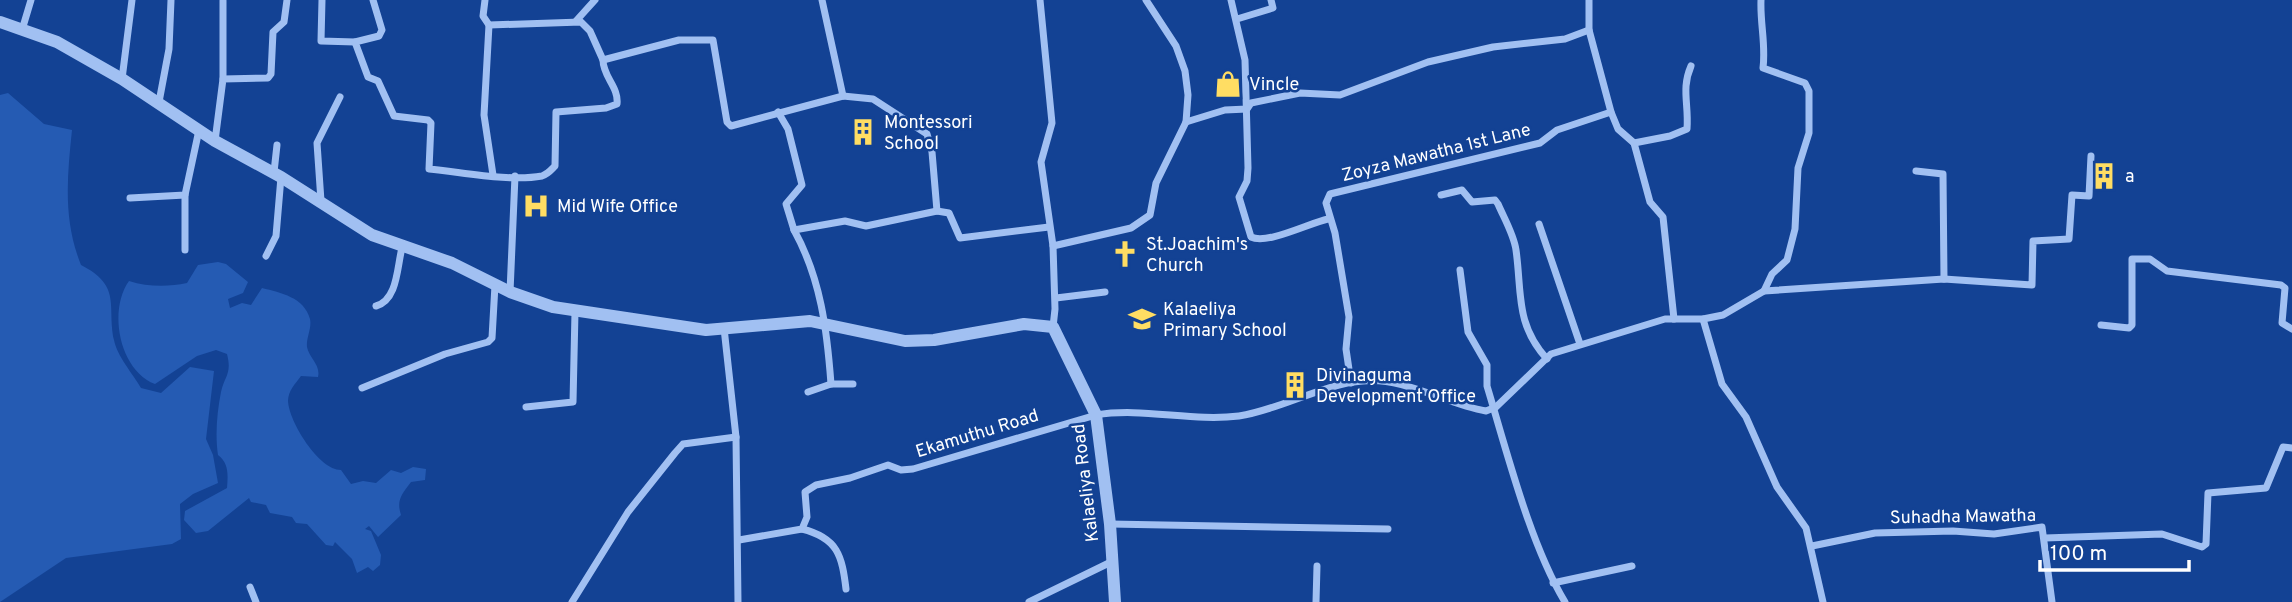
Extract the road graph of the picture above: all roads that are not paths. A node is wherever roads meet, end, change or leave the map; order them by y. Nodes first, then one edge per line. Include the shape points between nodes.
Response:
1 (31, 0) edge
2 (132, 0) edge
3 (170, 0) edge
4 (287, 0) edge
5 (322, 0) edge
6 (373, 0) edge
7 (485, 0) edge
8 (595, 0) edge
9 (822, 0) edge
10 (1040, 0) edge
11 (1146, 0) edge
12 (1231, 0) edge
13 (1271, 0) edge
14 (1589, 0) edge
15 (1761, 0) edge
16 (223, 1) edge
17 (1237, 19) junction
18 (576, 21) junction
19 (0, 22) edge
20 (489, 25) junction
21 (22, 30) junction
22 (1589, 30) junction
23 (355, 43) junction
24 (603, 60) junction
25 (1691, 66) dead end
26 (122, 79) junction
27 (223, 79) junction
28 (843, 96) junction
29 (340, 97) dead end
30 (159, 102) junction
31 (1247, 109) junction
32 (778, 112) junction
33 (1611, 112) junction
34 (1186, 122) junction
35 (200, 130) junction
36 (215, 141) junction
37 (1634, 143) junction
38 (277, 145) dead end
39 (2091, 156) dead end
40 (1916, 171) dead end
41 (277, 174) junction
42 (493, 175) junction
43 (515, 176) junction
44 (185, 195) junction
45 (1441, 195) dead end
46 (130, 198) dead end
47 (323, 205) junction
48 (937, 211) junction
49 (1328, 219) junction
50 (1539, 224) dead end
51 (1049, 227) junction
52 (794, 230) junction
53 (1054, 246) junction
54 (401, 248) junction
55 (185, 250) dead end
56 (266, 256) dead end
57 (1460, 270) dead end
58 (1944, 279) junction
59 (495, 285) junction
60 (1764, 291) junction
61 (510, 292) junction
62 (1105, 292) dead end
63 (1056, 298) junction
64 (376, 306) dead end
65 (575, 312) junction
66 (1674, 319) junction
67 (1703, 319) junction
68 (827, 323) junction
69 (2101, 325) dead end
70 (1053, 327) junction
71 (724, 328) junction
72 (2292, 329) edge
73 (1580, 344) junction
74 (1546, 359) junction
75 (1351, 383) junction
76 (831, 384) junction
77 (853, 384) dead end
78 (362, 387) dead end
79 (808, 392) dead end
80 (526, 407) dead end
81 (1496, 407) junction
82 (1096, 415) junction
83 (736, 437) junction
84 (2292, 448) edge
85 (1110, 524) junction
86 (802, 529) junction
87 (1388, 529) dead end
88 (2045, 538) junction
89 (739, 540) junction
90 (1812, 546) junction
91 (1111, 562) junction
92 (1317, 566) dead end
93 (1632, 566) dead end
94 (1553, 583) junction
95 (250, 587) dead end
96 (846, 589) dead end
97 (256, 602) edge
98 (572, 602) edge
99 (738, 602) edge
100 (1029, 602) edge
101 (1115, 602) edge
102 (1316, 602) edge
103 (1565, 602) edge
104 (1824, 602) edge
105 (2052, 602) edge

1 - 21 street
2 - 26 street
3 - 30 street via 169,49
4 - 27 street via 284,22 272,32 268,78
5 - 23 street via 321,41
6 - 23 street via 382,30 379,36
7 - 20 street via 483,16
8 - 18 street
9 - 28 street
10 - 51 street via 1052,123 1041,162
11 - 34 street via 1176,46 1185,71
12 - 17 street
13 - 17 street via 1273,8
14 - 22 street
15 - 60 street via 1766,44 1763,68 1805,83 1809,91 1809,133 1798,167 1795,229 1787,260 1772,274
16 - 27 street
17 - 31 street
18 - 20 street
18 - 24 street via 590,31
19 - 21 street
20 - 42 street via 484,115
21 - 26 street via 57,42
22 - 31 street via 1565,39 1493,47 1429,61 1340,94 1269,97
22 - 33 street
23 - 42 street via 368,77 378,81 394,116 431,123 429,169
24 - 32 street via 679,40 713,40 727,122 731,126
24 - 43 street via 618,94 617,104 556,112 555,166 542,176
25 - 37 street via 1684,85 1687,129
26 - 30 street
27 - 36 street
28 - 32 street
28 - 48 street via 873,99 927,134
29 - 47 street via 317,143
30 - 35 street
31 - 34 street via 1225,110
31 - 49 street via 1247,181 1239,197 1251,237 1267,240
32 - 52 street via 788,129 802,185 786,204
33 - 37 street via 1618,129
33 - 49 street, Zoyza Mawatha 1st Lane via 1557,130 1540,143 1330,194
34 - 53 street via 1156,183 1150,215 1131,228
35 - 36 street
35 - 44 street
36 - 41 street
37 - 66 street via 1650,202 1663,217
38 - 41 street
39 - 58 street via 2089,196 2072,195 2069,239 2033,241 2032,285
40 - 58 street via 1943,174
41 - 47 street
41 - 56 street via 276,236
42 - 43 street
43 - 61 street
44 - 46 street
44 - 55 street
45 - 74 street via 1462,190 1472,202 1495,200 1498,204 1516,247 1521,313 1534,345
47 - 54 street
48 - 51 street via 949,213 960,238
48 - 52 street via 866,226 845,221
49 - 75 street via 1335,233 1349,317 1346,349
50 - 73 street
51 - 53 street
52 - 68 street
53 - 63 street
54 - 59 street via 452,263
54 - 64 street via 393,290 384,304
57 - 81 street via 1468,332 1487,365
58 - 60 street
59 - 61 street
59 - 78 street via 488,342
60 - 67 street via 1723,315
61 - 65 street
62 - 63 street
63 - 70 street
65 - 71 street via 697,329
65 - 80 street via 573,402
66 - 67 street
66 - 73 street
67 - 90 street via 1722,384 1746,417 1777,488 1806,528
68 - 70 street via 905,341 1024,324
68 - 71 street via 797,320
68 - 76 street
69 - 72 street via 2132,325 2132,259 2150,259 2167,271 2281,285 2285,288 2282,323
70 - 82 street, Kalaeliya Road
71 - 83 street
73 - 74 street
74 - 81 street
75 - 81 street via 1363,380 1416,388 1473,409
75 - 82 street via 1239,416 1124,410
76 - 77 street
76 - 79 street
81 - 94 street
82 - 85 street, Kalaeliya Road
82 - 86 street, Ekamuthu Road via 913,469 888,465 816,485 805,492 807,517
83 - 89 street
83 - 98 street via 683,444 628,512
84 - 88 street via 2283,447 2266,488 2208,493 2206,544 2202,547 2162,534
85 - 87 street
85 - 91 street, Kalaeliya Road
86 - 89 street
86 - 96 street via 833,544 843,559
88 - 90 street, Suhadha Mawatha via 2042,527 1994,534 1875,533
88 - 105 street, Suhadha Mawatha
89 - 99 street
90 - 104 street
91 - 100 street
91 - 101 street, Kalaeliya Road
92 - 102 street
93 - 94 street
94 - 103 street
95 - 97 street

